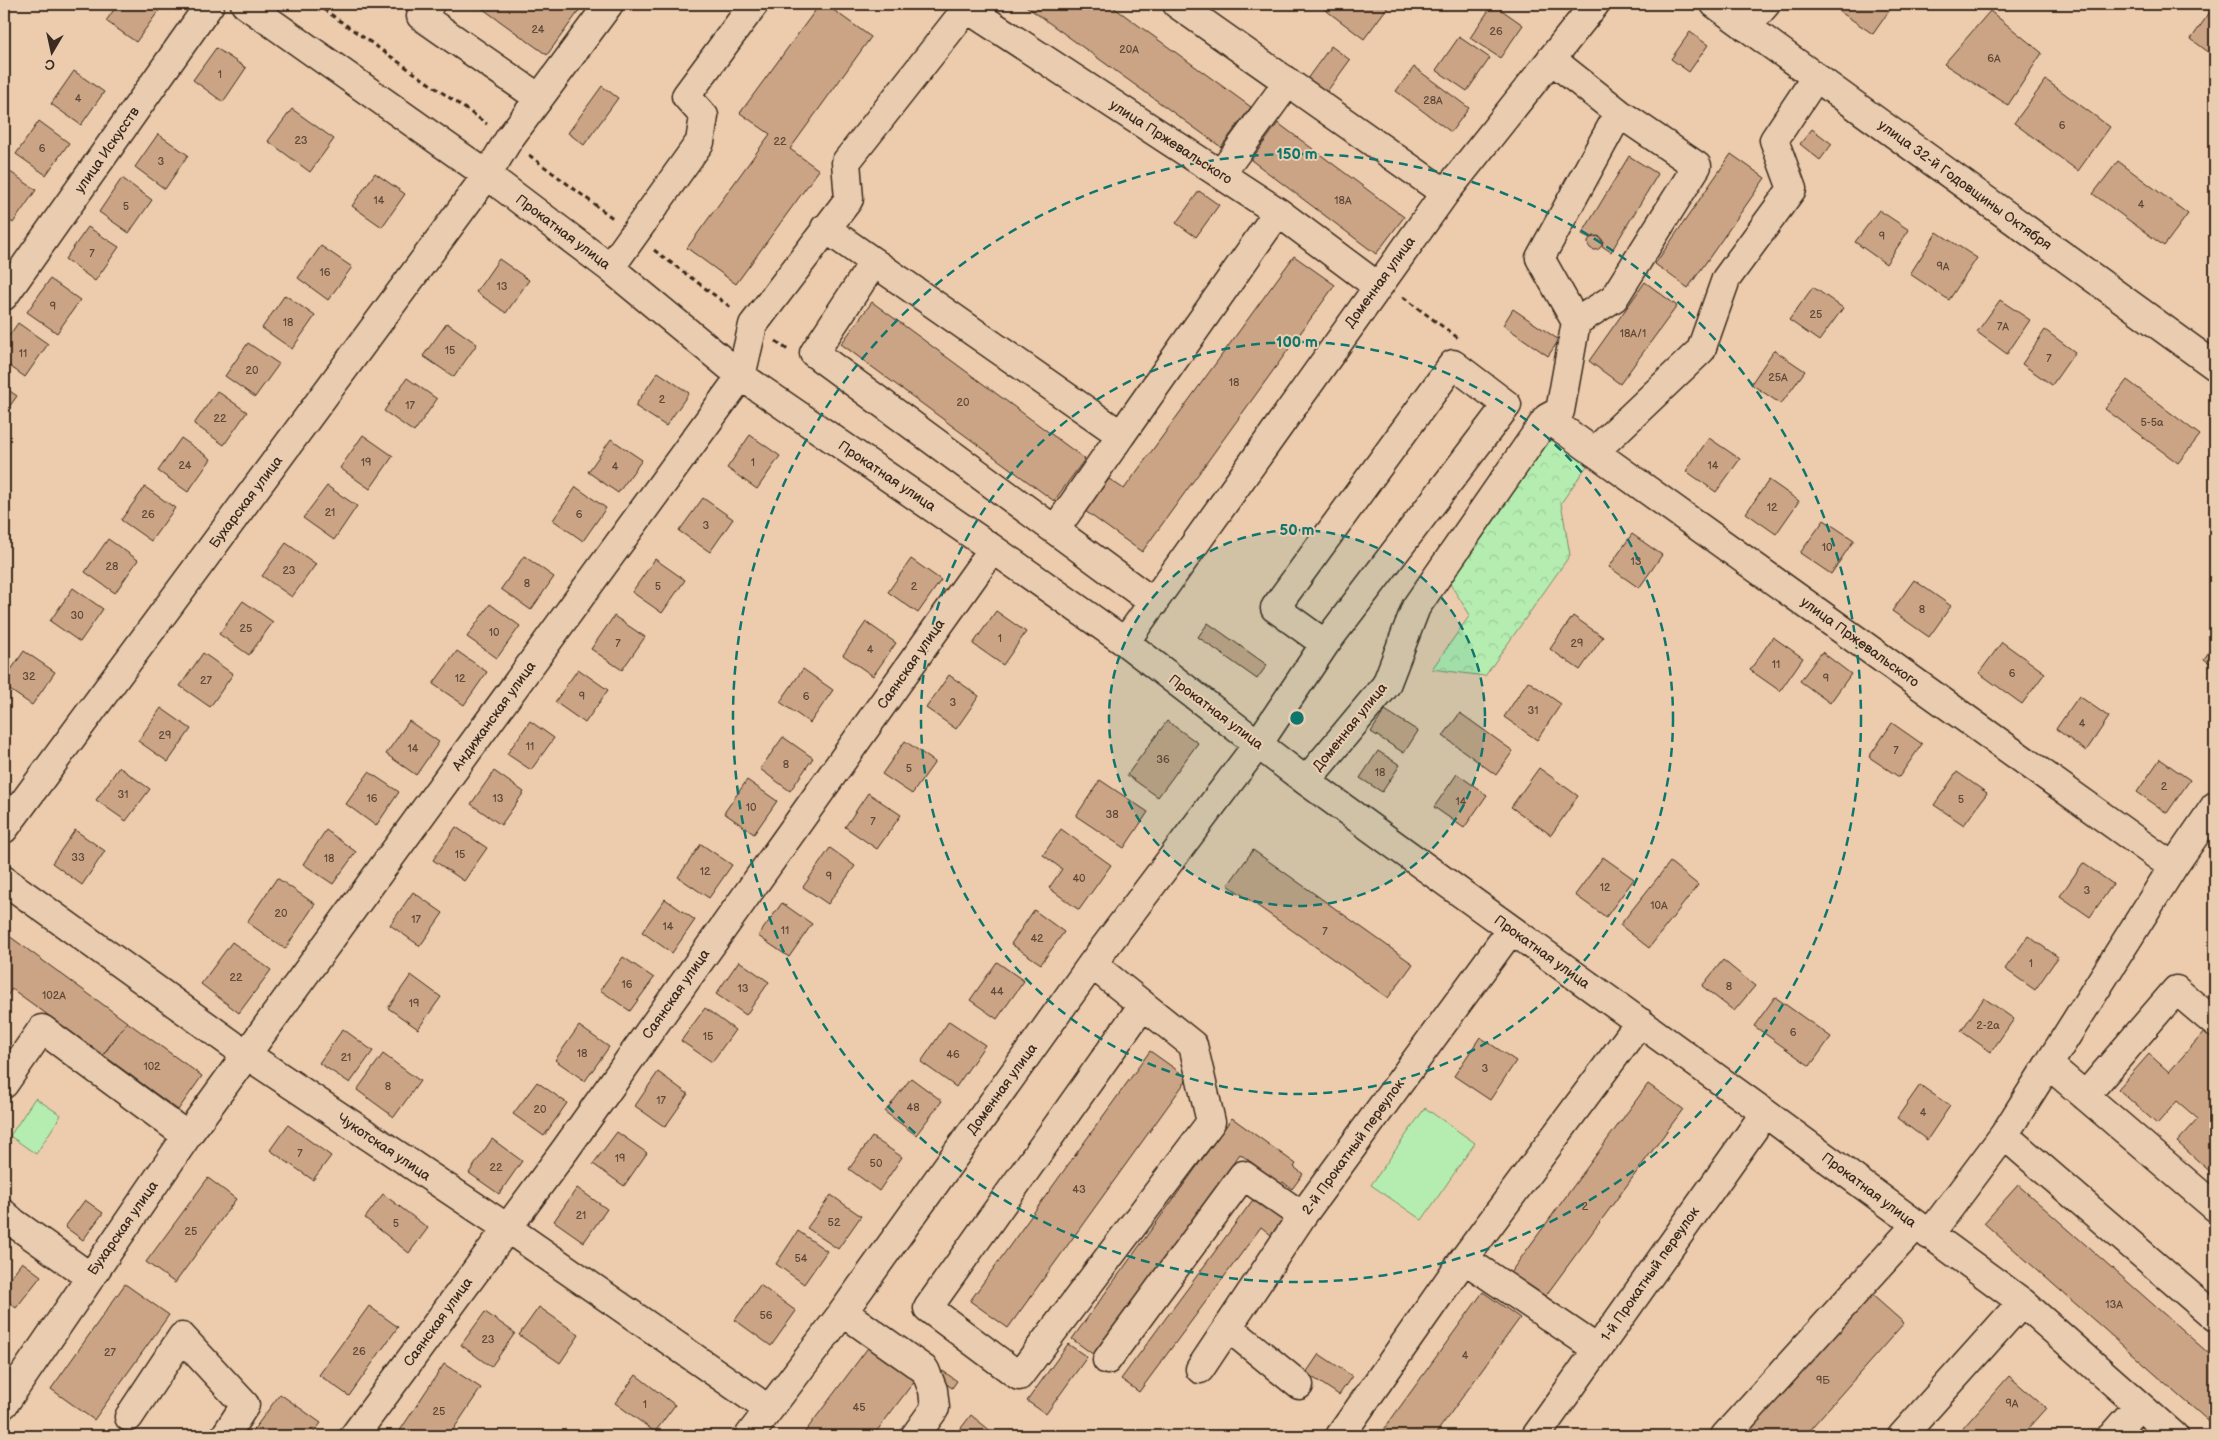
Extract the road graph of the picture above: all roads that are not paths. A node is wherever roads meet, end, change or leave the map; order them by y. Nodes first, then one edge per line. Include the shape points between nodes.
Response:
1 (210, 4) edge
2 (430, 4) edge
3 (609, 4) edge
4 (754, 4) edge
5 (1177, 4) edge
6 (1595, 4) edge
7 (1715, 4) edge
8 (1766, 4) edge
9 (964, 6) edge
10 (257, 7) edge
11 (1746, 27) junction
12 (1551, 59) junction
13 (1816, 77) junction
14 (1288, 82) junction
15 (539, 98) junction
16 (1618, 113) junction
17 (1221, 174) junction
18 (488, 175) junction
19 (1445, 193) junction
20 (1278, 212) junction
21 (825, 228) junction
22 (874, 262) junction
23 (610, 268) junction
24 (1377, 286) junction
25 (4, 296) edge
26 (1576, 322) junction
27 (2215, 366) edge
28 (741, 376) junction
29 (1547, 418) junction
30 (1121, 436) junction
31 (1594, 452) junction
32 (1055, 530) junction
33 (993, 549) junction
34 (1154, 603) junction
35 (1125, 642) junction
36 (1325, 644) junction
37 (1258, 744) junction
38 (1306, 781) junction
39 (2215, 806) edge
40 (4, 828) edge
41 (2173, 866) junction
42 (4, 880) edge
43 (1511, 930) junction
44 (1092, 964) junction
45 (1143, 1005) junction
46 (1640, 1022) junction
47 (2215, 1023) edge
48 (247, 1055) junction
49 (2049, 1065) junction
50 (4, 1084) edge
51 (2085, 1096) junction
52 (1765, 1113) junction
53 (2004, 1135) junction
54 (187, 1136) junction
55 (2215, 1207) edge
56 (1302, 1216) junction
57 (7, 1225) edge
58 (507, 1228) junction
59 (1923, 1230) junction
60 (1464, 1259) junction
61 (90, 1277) junction
62 (2022, 1302) junction
63 (843, 1312) junction
64 (2215, 1317) edge
65 (1230, 1328) junction
66 (1597, 1349) junction
67 (1107, 1360) dead end
68 (1200, 1369) dead end
69 (1299, 1385) dead end
70 (4, 1404) edge
71 (2139, 1405) junction
72 (768, 1409) junction
73 (129, 1417) dead end
74 (225, 1436) edge
75 (354, 1436) edge
76 (749, 1436) edge
77 (915, 1436) edge
78 (1340, 1436) edge
79 (1536, 1436) edge
80 (1726, 1436) edge
81 (1902, 1436) edge
82 (2112, 1436) edge
83 (2174, 1436) edge

1 - 25 street, улица Искусств
2 - 15 street via 421,16
3 - 15 street, Бухарская улица
4 - 23 street via 686,96 704,116 700,142
5 - 14 street
6 - 12 street, Доменная улица
7 - 11 street, улица 32-й Годовщины Октября
8 - 11 street
9 - 17 street, улица Пржевальского
9 - 21 street via 846,162 849,199
10 - 18 street, Прокатная улица
11 - 13 street, улица 32-й Годовщины Октября
12 - 16 street
12 - 19 street, Доменная улица
13 - 27 street, улица 32-й Годовщины Октября
13 - 31 street via 1774,140 1792,189 1726,278 1701,350
14 - 17 street
14 - 19 street
15 - 18 street, Бухарская улица
16 - 26 street via 1540,258
16 - 26 street via 1697,166 1614,298
17 - 20 street, улица Пржевальского
18 - 23 street, Прокатная улица
18 - 40 street, Бухарская улица
19 - 24 street, Доменная улица
20 - 24 street, улица Пржевальского
20 - 30 street
21 - 22 street
21 - 28 street via 753,325
22 - 30 street
22 - 32 street via 814,353
23 - 28 street, Прокатная улица
24 - 34 street, Доменная улица
26 - 29 street, Доменная улица via 1560,411
28 - 33 street, Прокатная улица
28 - 48 street, Андижанская улица
29 - 31 street, улица Пржевальского
29 - 38 street, Доменная улица via 1416,607 1386,685
30 - 32 street
31 - 41 street, улица Пржевальского
32 - 34 street
33 - 35 street, Прокатная улица
33 - 58 street, Саянская улица
34 - 35 street, Доменная улица
35 - 37 street, Прокатная улица
36 - 36 street, Доменная улица via 1275,608 1453,364 1507,404
36 - 37 street, Доменная улица
37 - 38 street, Прокатная улица
37 - 44 street, Доменная улица
38 - 43 street, Прокатная улица
39 - 41 street
41 - 49 street
42 - 48 street, Чукотская улица
43 - 46 street, Прокатная улица
43 - 56 street, 2-й Прокатный переулок
44 - 45 street
44 - 63 street, Доменная улица
45 - 45 street via 1193,1045 1211,1122 1019,1376 928,1308
46 - 52 street, Прокатная улица
46 - 60 street
47 - 51 street via 2176,990
48 - 54 street, Бухарская улица
48 - 58 street, Чукотская улица
49 - 51 street
49 - 53 street
50 - 54 street via 42,1029
51 - 55 street
52 - 59 street, Прокатная улица
52 - 66 street, 1-й Прокатный переулок
53 - 59 street
53 - 64 street
54 - 61 street, Бухарская улица
56 - 65 street, 2-й Прокатный переулок
56 - 67 street via 1243,1174
57 - 61 street
58 - 72 street, Чукотская улица
58 - 75 street, Саянская улица
59 - 62 street, Прокатная улица
59 - 80 street
60 - 66 street
60 - 78 street
61 - 70 street, Бухарская улица
62 - 71 street, Прокатная улица
62 - 81 street
63 - 72 street, Доменная улица
63 - 77 street via 925,1370 933,1390 935,1408
65 - 68 street, 2-й Прокатный переулок
65 - 69 street
66 - 79 street, 1-й Прокатный переулок
71 - 82 street
71 - 83 street, Прокатная улица
72 - 76 street, Доменная улица
73 - 74 street via 182,1337 245,1405

